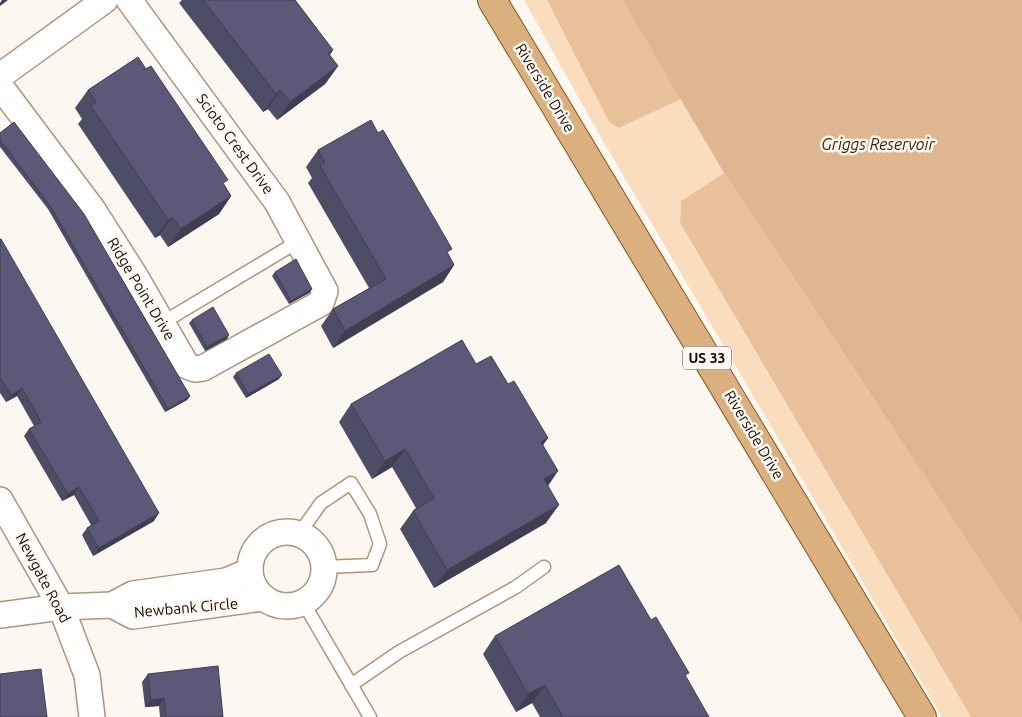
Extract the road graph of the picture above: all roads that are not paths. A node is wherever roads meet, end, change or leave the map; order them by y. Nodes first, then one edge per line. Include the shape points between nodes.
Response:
1 (105, 0) edge
2 (129, 0) edge
3 (492, 0) edge
4 (0, 76) edge
5 (0, 86) edge
6 (299, 241) junction
7 (325, 298) joint
8 (162, 323) junction
9 (0, 500) edge
10 (299, 534) junction
11 (324, 567) junction
12 (544, 567) dead end
13 (250, 571) junction
14 (263, 598) junction
15 (303, 602) junction
16 (112, 605) junction
17 (61, 607) junction
18 (0, 615) edge
19 (351, 685) junction
20 (92, 717) edge
21 (370, 717) edge
22 (922, 717) edge

1 - 4 street
2 - 6 street, Scioto Crest Drive via 277,202
3 - 22 main road, Riverside Drive / US 33
5 - 8 street, Ridge Point Drive via 94,210
6 - 7 street, Scioto Crest Drive via 325,291
6 - 8 lane
7 - 8 street, Ridge Point Drive via 203,368 186,366
9 - 17 street, Newgate Road
10 - 11 street via 312,541
10 - 11 lane via 322,503 351,483 370,514 380,544 372,565
10 - 13 street via 285,532 260,544 252,557
11 - 15 street via 322,581 315,593
12 - 19 lane via 516,587 399,652
13 - 14 street, Newbank Circle
13 - 16 street, Newbank Circle via 226,581 133,594
14 - 15 street, Newbank Circle via 289,606
14 - 16 street, Newbank Circle via 133,616
15 - 19 lane
16 - 17 street, Newbank Circle
17 - 18 street, Newbank Circle
17 - 20 street, Newgate Road via 88,675
19 - 21 lane

